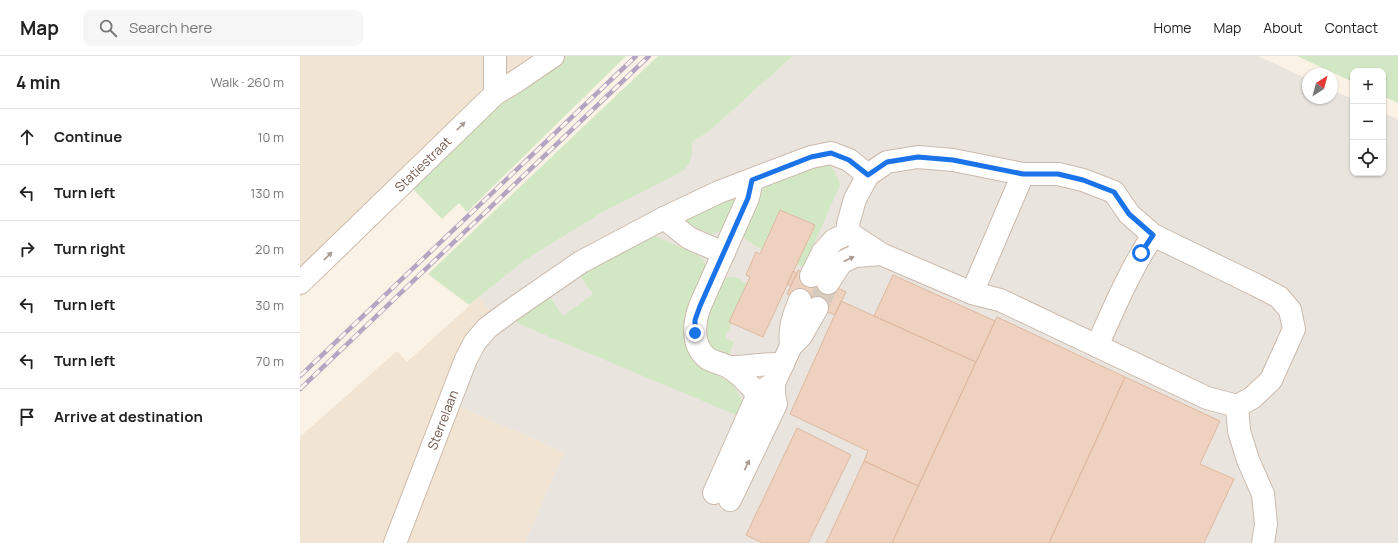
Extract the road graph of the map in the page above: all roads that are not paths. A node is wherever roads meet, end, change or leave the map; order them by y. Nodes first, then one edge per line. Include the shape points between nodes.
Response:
1 (495, 56) edge
2 (554, 56) edge
3 (495, 94) junction
4 (1023, 174) junction
5 (868, 175) junction
6 (752, 180) junction
7 (664, 218) junction
8 (849, 233) junction
9 (1153, 235) junction
10 (724, 253) junction
11 (881, 254) junction
12 (300, 283) edge
13 (972, 293) junction
14 (809, 304) tunnel mouth
15 (1097, 346) junction
16 (730, 367) junction
17 (776, 372) junction
18 (1237, 406) junction
19 (722, 497) dead end
20 (395, 543) edge
21 (1263, 543) edge

1 - 3 street
2 - 3 street, Statiestraat
12 -> 3 street, Statiestraat
4 - 5 street via 953,160 918,157 887,162
4 - 9 street via 1058,174 1114,192 1129,214
4 - 13 street
5 - 6 street, Sterrelaan via 849,160 831,153 811,157
5 - 8 street via 855,199 848,224
6 - 7 street, Sterrelaan via 719,192
6 - 10 street via 748,198
7 - 10 street via 689,238
7 - 20 street, Sterrelaan via 581,262 487,328 475,342 466,359
8 - 11 street
8 -> 11 street via 834,240 823,252 819,280 855,256
9 - 15 street via 1126,282
9 - 18 street via 1279,297 1290,310 1294,329 1271,380 1252,398
10 - 16 street via 700,306 695,320 695,333 698,346 707,358
11 - 13 street
13 - 15 street via 1000,300
14 - 17 street via 801,336
15 - 18 street via 1207,398
16 - 17 street
16 - 17 street via 767,364
17 - 19 street via 776,404
18 - 21 street via 1238,431 1263,494 1266,524

